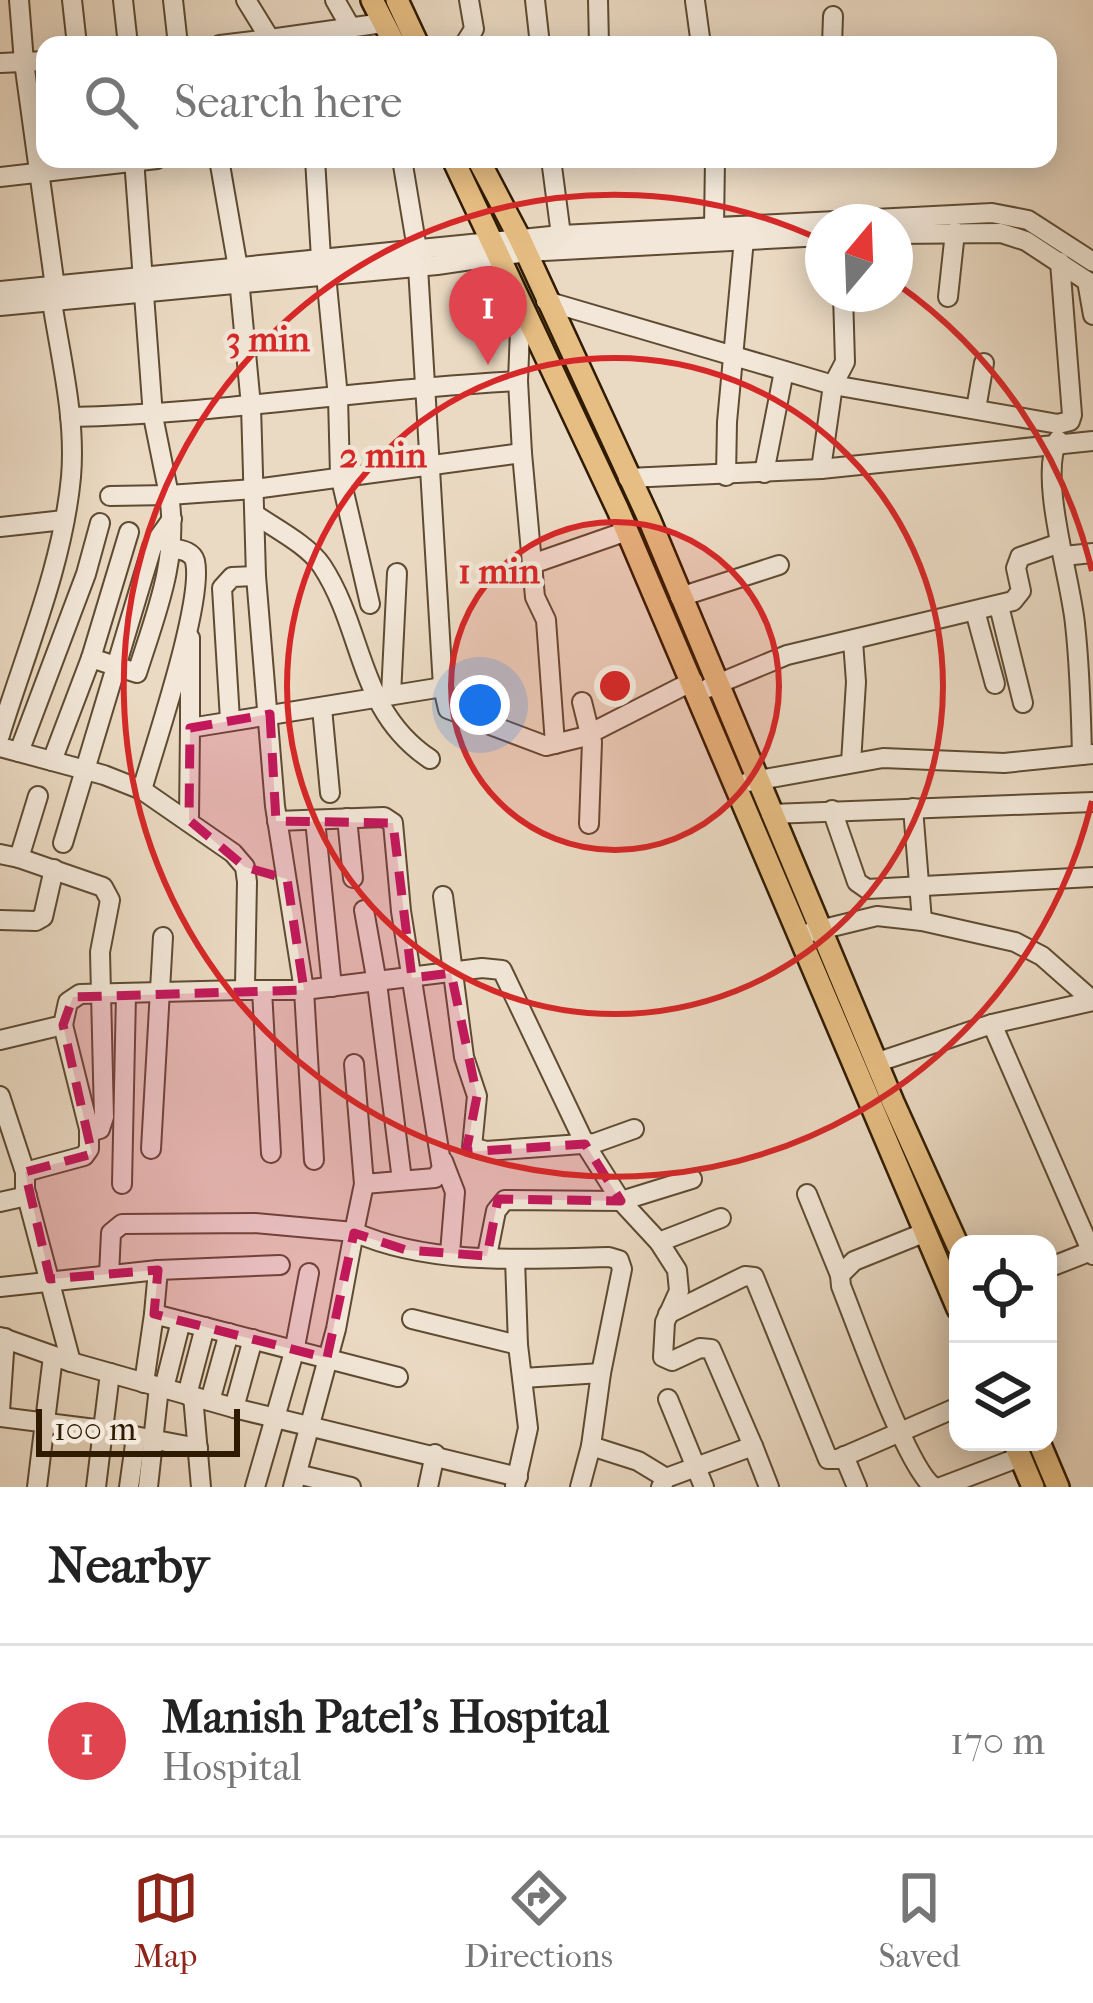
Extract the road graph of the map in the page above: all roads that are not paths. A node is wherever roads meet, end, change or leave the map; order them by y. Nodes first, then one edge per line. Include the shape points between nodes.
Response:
1 (19, 0) edge
2 (73, 0) edge
3 (123, 0) edge
4 (173, 0) edge
5 (246, 0) edge
6 (335, 0) edge
7 (372, 0) edge
8 (397, 0) edge
9 (470, 0) edge
10 (535, 0) edge
11 (598, 0) edge
12 (695, 1) edge
13 (833, 16) dead end
14 (383, 22) junction
15 (351, 28) junction
16 (76, 36) edge
17 (127, 36) edge
18 (177, 36) edge
19 (268, 36) edge
20 (321, 36) edge
21 (390, 36) edge
22 (414, 36) edge
23 (469, 36) edge
24 (539, 36) edge
25 (599, 36) edge
26 (700, 36) edge
27 (832, 36) edge
28 (36, 61) edge
29 (24, 62) junction
30 (0, 63) edge
31 (36, 151) edge
32 (38, 168) edge
33 (76, 168) edge
34 (135, 168) edge
35 (220, 168) edge
36 (316, 168) edge
37 (403, 168) edge
38 (458, 168) edge
39 (483, 168) edge
40 (552, 168) edge
41 (715, 168) edge
42 (39, 173) junction
43 (0, 177) edge
44 (714, 227) junction
45 (955, 232) junction
46 (913, 233) edge
47 (561, 235) junction
48 (805, 237) edge
49 (744, 239) junction
50 (523, 245) junction
51 (498, 249) junction
52 (418, 258) junction
53 (1060, 262) junction
54 (323, 266) junction
55 (238, 276) junction
56 (1091, 276) edge
57 (143, 286) junction
58 (0, 291) edge
59 (53, 295) junction
60 (948, 297) dead end
61 (521, 300) junction
62 (546, 301) junction
63 (0, 306) edge
64 (844, 312) edge
65 (1093, 315) edge
66 (735, 358) junction
67 (984, 363) dead end
68 (784, 371) junction
69 (518, 381) junction
70 (425, 385) junction
71 (833, 385) junction
72 (338, 397) junction
73 (250, 406) junction
74 (976, 410) junction
75 (153, 416) junction
76 (70, 417) junction
77 (1070, 421) junction
78 (1093, 441) edge
79 (1054, 446) junction
80 (523, 453) junction
81 (433, 465) junction
82 (821, 469) junction
83 (764, 473) junction
84 (340, 476) junction
85 (726, 476) junction
86 (628, 478) junction
87 (254, 489) junction
88 (169, 495) junction
89 (110, 496) dead end
90 (256, 515) junction
91 (172, 519) junction
92 (64, 520) junction
93 (100, 523) dead end
94 (0, 527) edge
95 (627, 531) junction
96 (129, 532) dead end
97 (172, 548) junction
98 (1062, 550) junction
99 (1093, 554) edge
100 (535, 563) junction
101 (779, 565) dead end
102 (397, 573) dead end
103 (256, 576) junction
104 (680, 597) junction
105 (370, 604) dead end
106 (999, 606) junction
107 (975, 610) junction
108 (853, 641) junction
109 (91, 658) junction
110 (115, 668) junction
111 (137, 674) junction
112 (995, 684) dead end
113 (180, 685) junction
114 (702, 686) junction
115 (443, 687) junction
116 (382, 697) junction
117 (582, 702) dead end
118 (1023, 703) dead end
119 (322, 708) junction
120 (270, 715) junction
121 (230, 720) junction
122 (190, 728) junction
123 (591, 733) junction
124 (0, 735) edge
125 (555, 744) junction
126 (9, 750) edge
127 (1088, 755) edge
128 (430, 759) dead end
129 (52, 761) junction
130 (850, 763) junction
131 (83, 770) junction
132 (749, 782) junction
133 (142, 790) junction
134 (330, 794) dead end
135 (38, 796) dead end
136 (1093, 802) edge
137 (913, 808) junction
138 (832, 810) junction
139 (771, 814) junction
140 (347, 818) junction
141 (189, 820) junction
142 (315, 820) junction
143 (277, 821) junction
144 (590, 824) dead end
145 (63, 843) dead end
146 (9, 856) edge
147 (245, 867) junction
148 (54, 869) junction
149 (1093, 877) edge
150 (353, 878) dead end
151 (287, 879) junction
152 (918, 886) junction
153 (443, 896) dead end
154 (364, 910) dead end
155 (0, 920) edge
156 (922, 921) junction
157 (810, 932) junction
158 (163, 937) dead end
159 (451, 973) junction
160 (412, 978) junction
161 (377, 982) junction
162 (332, 987) junction
163 (262, 990) junction
164 (304, 990) junction
165 (242, 991) junction
166 (104, 994) junction
167 (126, 994) junction
168 (158, 995) junction
169 (1093, 1001) edge
170 (992, 1024) junction
171 (63, 1025) junction
172 (0, 1040) edge
173 (878, 1062) junction
174 (354, 1064) dead end
175 (0, 1096) edge
176 (634, 1130) dead end
177 (89, 1132) junction
178 (586, 1144) junction
179 (151, 1149) dead end
180 (272, 1153) dead end
181 (441, 1156) junction
182 (314, 1160) dead end
183 (692, 1179) dead end
184 (402, 1180) junction
185 (122, 1184) dead end
186 (364, 1184) junction
187 (26, 1186) junction
188 (0, 1192) edge
189 (807, 1194) dead end
190 (621, 1201) junction
191 (0, 1202) edge
192 (721, 1218) dead end
193 (354, 1232) junction
194 (926, 1232) junction
195 (953, 1235) edge
196 (659, 1242) junction
197 (450, 1253) junction
198 (1092, 1253) edge
199 (487, 1256) junction
200 (515, 1259) junction
201 (280, 1265) dead end
202 (1057, 1265) edge
203 (158, 1270) junction
204 (309, 1273) dead end
205 (109, 1275) junction
206 (840, 1275) junction
207 (50, 1279) junction
208 (0, 1287) edge
209 (949, 1287) edge
210 (154, 1314) junction
211 (668, 1314) junction
212 (412, 1319) dead end
213 (181, 1321) junction
214 (205, 1327) junction
215 (229, 1333) junction
216 (2, 1337) edge
217 (253, 1339) junction
218 (518, 1346) junction
219 (294, 1352) junction
220 (327, 1358) junction
221 (62, 1359) junction
222 (110, 1373) junction
223 (601, 1373) junction
224 (398, 1377) dead end
225 (523, 1378) junction
226 (156, 1386) junction
227 (196, 1397) junction
228 (668, 1399) dead end
229 (234, 1408) junction
230 (949, 1411) edge
231 (0, 1414) edge
232 (274, 1417) junction
233 (44, 1422) junction
234 (309, 1426) junction
235 (103, 1430) junction
236 (902, 1432) junction
237 (144, 1438) junction
238 (591, 1446) junction
239 (754, 1446) junction
240 (198, 1448) junction
241 (1015, 1451) edge
242 (1017, 1451) edge
243 (1043, 1451) edge
244 (435, 1454) junction
245 (844, 1456) junction
246 (700, 1478) edge
247 (295, 1480) edge
248 (516, 1482) edge
249 (663, 1482) edge
250 (37, 1487) edge
251 (95, 1487) edge
252 (129, 1487) edge
253 (148, 1487) edge
254 (201, 1487) edge
255 (255, 1487) edge
256 (351, 1487) edge
257 (428, 1487) edge
258 (580, 1487) edge
259 (769, 1487) edge
260 (857, 1487) edge
261 (938, 1487) edge
262 (1033, 1487) edge
263 (1058, 1487) edge

1 - 29 street
2 - 16 street
3 - 17 street
4 - 18 street
5 - 19 street
6 - 15 street
7 - 14 main road
8 - 22 main road
9 - 23 street
10 - 24 street
11 - 25 street
12 - 26 street
13 - 27 street
14 - 15 street
14 - 21 main road
15 - 20 street
28 - 29 street
29 - 30 street
29 - 31 street
32 - 42 street
33 - 42 street
34 - 57 street
35 - 55 street
36 - 54 street
37 - 52 street
38 - 51 main road
39 - 50 main road
40 - 47 street
41 - 44 street
42 - 43 street
42 - 59 street
44 - 47 street
44 - 56 street via 992,213 1028,220
45 - 46 street
45 - 53 street via 1014,236
45 - 60 street
47 - 50 street
48 - 49 street
49 - 50 street
49 - 66 street
50 - 51 street
50 - 62 main road
51 - 52 street
51 - 61 main road
52 - 54 street
52 - 70 street
53 - 56 street
53 - 77 street
54 - 55 street
54 - 72 street
55 - 57 street
55 - 73 street
56 - 65 street
57 - 59 street
57 - 75 street
58 - 59 street
59 - 63 street
59 - 76 street
61 - 69 street
61 - 95 main road
62 - 66 street
62 - 86 main road
64 - 71 street via 845,362
66 - 68 street
66 - 85 street
67 - 74 street
68 - 71 street
68 - 83 street
69 - 70 street
69 - 80 street
70 - 72 street
70 - 81 street
71 - 74 street
71 - 82 street
72 - 73 street
72 - 84 street
73 - 75 street
73 - 87 street
74 - 77 street
75 - 76 street
75 - 88 street
76 - 92 street
77 - 79 street
78 - 79 street
79 - 82 street
79 - 98 street
80 - 81 street
80 - 100 street
81 - 84 street
81 - 115 street
82 - 83 street
83 - 85 street
84 - 87 street
84 - 105 street
85 - 86 street
86 - 104 main road
87 - 88 street
87 - 90 street
88 - 89 street
88 - 91 street
90 - 103 street
90 - 116 street via 322,565
91 - 97 street
91 - 110 street via 152,547
92 - 94 street
92 - 124 street
93 - 126 street
95 - 100 street
95 - 114 main road
96 - 109 street
97 - 111 street
97 - 113 street via 195,561
98 - 99 street
98 - 106 street via 1020,556 1019,597
98 - 127 street
100 - 125 street
101 - 104 street
102 - 116 street
103 - 120 street
103 - 121 street via 232,578 222,588
104 - 114 main road
106 - 107 street
106 - 118 street
107 - 108 street
107 - 112 street
108 - 114 street
108 - 130 street
109 - 110 street
109 - 129 street
110 - 111 street
110 - 131 street
111 - 113 street
113 - 122 street
113 - 133 street
114 - 123 street
114 - 132 main road
115 - 116 street
115 - 125 street via 454,712
116 - 119 street
116 - 128 street
117 - 123 street
119 - 120 street
119 - 134 street
120 - 121 street
120 - 143 street
121 - 122 street
122 - 141 street
123 - 125 street
123 - 144 street
126 - 129 street
127 - 130 street
129 - 131 street
130 - 132 street
131 - 133 street
131 - 145 street
132 - 139 main road
132 - 157 main road
133 - 141 street
135 - 146 street
136 - 137 street
137 - 138 street
137 - 152 street
138 - 139 street
138 - 152 street via 862,887
139 - 157 main road
140 - 142 street
140 - 150 street
140 - 160 street via 393,823
141 - 147 street
142 - 143 street
142 - 162 street
143 - 151 street
146 - 148 street
147 - 151 street
147 - 165 street
148 - 155 street via 43,917
148 - 166 street via 108,892
149 - 152 street
151 - 164 street
152 - 156 street
153 - 159 street
154 - 161 street
156 - 157 street via 877,916
156 - 169 street via 1029,947
157 - 173 main road
157 - 194 main road
158 - 168 street
159 - 160 street
159 - 178 street via 502,970
159 - 178 street via 476,1096 472,1147
160 - 161 street
160 - 181 street
161 - 162 street
161 - 184 street
162 - 164 street
163 - 164 street
163 - 165 street
163 - 180 street
164 - 182 street
165 - 168 street
166 - 167 street
166 - 171 street via 73,997
166 - 177 street via 104,1117 100,1130
167 - 168 street
167 - 185 street
168 - 179 street
169 - 170 street
170 - 173 street
170 - 198 street
171 - 172 street
171 - 177 street
173 - 195 main road
174 - 186 street
175 - 187 street
176 - 178 street
177 - 187 street via 84,1156
178 - 190 street
181 - 184 street via 435,1178
181 - 197 street via 455,1192
183 - 190 street
184 - 186 street
186 - 193 street
187 - 188 street
187 - 191 street
187 - 207 street
189 - 206 street
190 - 196 street
190 - 199 street via 505,1200
192 - 196 street
193 - 197 street via 406,1250
193 - 205 street via 122,1224 111,1234
193 - 220 street
194 - 206 street via 854,1261
194 - 209 main road
196 - 211 street via 679,1278
197 - 199 street
198 - 202 street
199 - 200 street
200 - 218 street
200 - 223 street via 619,1260
201 - 203 street
203 - 205 street
203 - 210 street
204 - 219 street
205 - 207 street
206 - 236 street
207 - 208 street
207 - 221 street
210 - 213 street
210 - 226 street
211 - 239 street via 663,1357 711,1349
211 - 245 street via 754,1277 825,1455
212 - 218 street
213 - 214 street
213 - 226 street
214 - 215 street
214 - 227 street
215 - 217 street
215 - 227 street
216 - 221 street
216 - 231 street
217 - 219 street
217 - 229 street
218 - 225 street
219 - 220 street
219 - 232 street
220 - 224 street
220 - 234 street
221 - 222 street
221 - 233 street
222 - 226 street
222 - 235 street
223 - 225 street
223 - 238 street
225 - 248 street via 528,1428
226 - 227 street
226 - 237 street
227 - 229 street
227 - 240 street
228 - 246 street
229 - 232 street
230 - 236 street
231 - 233 street
232 - 234 street
232 - 255 street
233 - 235 street
233 - 250 street
234 - 244 street
234 - 247 street
235 - 237 street
235 - 251 street
236 - 245 street
236 - 261 street via 923,1479
237 - 240 street
237 - 252 street
237 - 253 street
238 - 249 street via 638,1461
238 - 258 street
239 - 246 street
239 - 259 street
240 - 254 street
241 - 261 street
242 - 262 main road
243 - 263 main road
244 - 248 street
244 - 257 street
245 - 260 street
246 - 249 street
247 - 256 street

